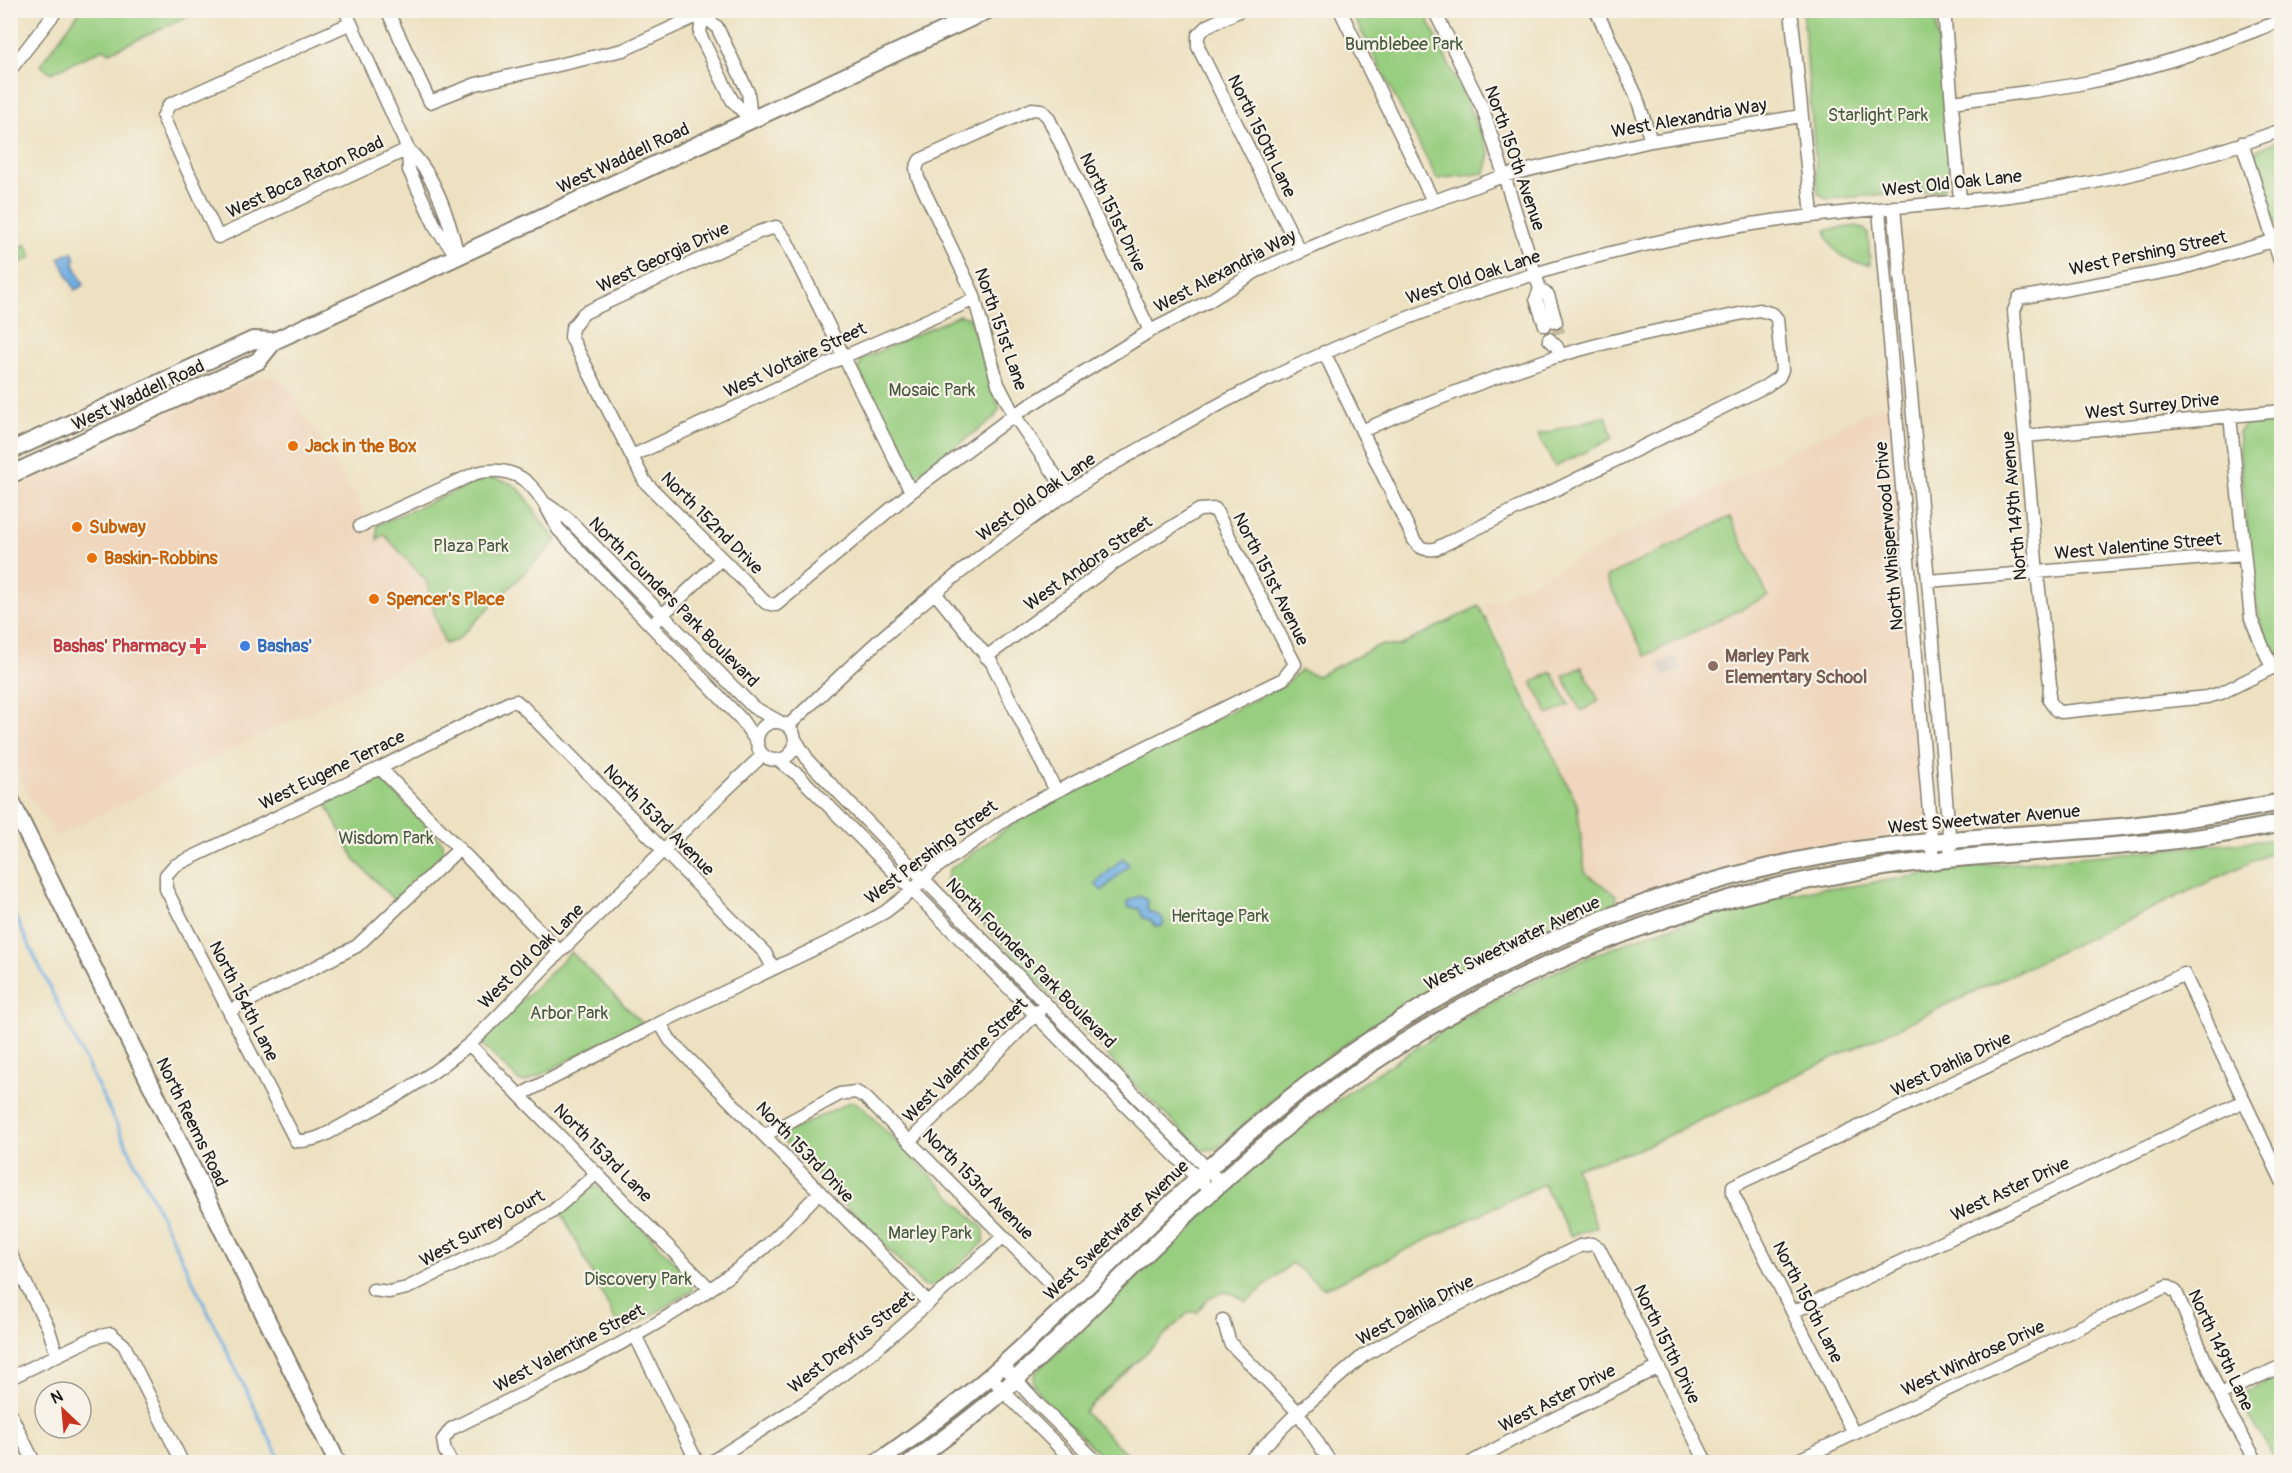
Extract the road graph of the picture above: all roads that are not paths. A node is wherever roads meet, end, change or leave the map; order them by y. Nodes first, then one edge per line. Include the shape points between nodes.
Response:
1 (57, 10) edge
2 (345, 10) edge
3 (387, 10) edge
4 (988, 10) edge
5 (1241, 10) edge
6 (1340, 10) edge
7 (1434, 10) edge
8 (1596, 10) edge
9 (1791, 10) edge
10 (1944, 10) edge
11 (706, 12) edge
12 (2282, 20) edge
13 (351, 23) junction
14 (10, 70) edge
15 (1953, 102) junction
16 (1041, 110) joint
17 (1801, 116) junction
18 (751, 120) junction
19 (2282, 130) edge
20 (1650, 141) junction
21 (2242, 143) junction
22 (408, 149) junction
23 (1505, 175) junction
24 (1960, 200) junction
25 (1433, 201) junction
26 (1894, 207) junction
27 (1879, 208) junction
28 (1812, 215) junction
29 (2277, 239) edge
30 (1300, 251) junction
31 (458, 256) junction
32 (2282, 267) edge
33 (1536, 274) junction
34 (2019, 298) joint
35 (975, 299) junction
36 (1549, 320) tunnel mouth
37 (572, 328) joint
38 (1150, 331) junction
39 (274, 341) junction
40 (1324, 352) junction
41 (843, 357) junction
42 (198, 366) junction
43 (2282, 411) edge
44 (1014, 416) junction
45 (2230, 416) junction
46 (1362, 430) junction
47 (2026, 436) junction
48 (77, 445) junction
49 (10, 451) edge
50 (632, 456) junction
51 (10, 475) edge
52 (911, 492) junction
53 (1068, 494) junction
54 (545, 504) junction
55 (1215, 509) joint
56 (360, 526) dead end
57 (2244, 555) junction
58 (721, 559) junction
59 (2037, 573) junction
60 (1928, 581) junction
61 (935, 593) junction
62 (776, 605) joint
63 (662, 616) junction
64 (652, 626) junction
65 (986, 657) junction
66 (1295, 664) joint
67 (2276, 666) edge
68 (516, 701) joint
69 (784, 724) junction
70 (795, 739) junction
71 (757, 742) junction
72 (763, 755) junction
73 (778, 759) junction
74 (380, 768) junction
75 (1056, 791) junction
76 (10, 799) edge
77 (2282, 802) edge
78 (2282, 823) edge
79 (1940, 841) junction
80 (459, 849) junction
81 (664, 851) junction
82 (1951, 859) junction
83 (1933, 861) junction
84 (166, 875) joint
85 (923, 880) junction
86 (912, 891) junction
87 (560, 952) junction
88 (773, 968) junction
89 (1046, 1004) junction
90 (229, 1011) junction
91 (1034, 1015) junction
92 (660, 1023) junction
93 (469, 1044) junction
94 (520, 1095) junction
95 (2244, 1101) junction
96 (765, 1135) junction
97 (296, 1141) joint
98 (910, 1141) junction
99 (597, 1173) junction
100 (1203, 1174) junction
101 (2282, 1181) edge
102 (1733, 1186) joint
103 (1216, 1188) junction
104 (820, 1192) junction
105 (1004, 1237) junction
106 (1592, 1244) joint
107 (10, 1253) edge
108 (1046, 1279) dead end
109 (2167, 1286) joint
110 (710, 1288) junction
111 (373, 1290) dead end
112 (928, 1303) junction
113 (1793, 1312) junction
114 (1223, 1320) dead end
115 (634, 1335) junction
116 (57, 1355) junction
117 (2282, 1366) edge
118 (1659, 1367) junction
119 (997, 1370) junction
120 (10, 1378) edge
121 (1015, 1379) junction
122 (1003, 1391) junction
123 (2220, 1394) junction
124 (1298, 1412) junction
125 (10, 1413) edge
126 (1854, 1434) junction
127 (34, 1462) edge
128 (182, 1462) edge
129 (337, 1462) edge
130 (451, 1462) edge
131 (697, 1462) edge
132 (711, 1462) edge
133 (878, 1462) edge
134 (912, 1462) edge
135 (1074, 1462) edge
136 (1097, 1462) edge
137 (1248, 1462) edge
138 (1330, 1462) edge
139 (1472, 1462) edge
140 (1706, 1462) edge
141 (1794, 1462) edge
142 (2257, 1462) edge

1 - 14 street
2 - 13 street
3 - 11 street via 430,102 476,84 623,50
4 - 18 street, West Waddell Road
5 - 30 street, North 150th Lane via 1207,26 1198,35 1198,47
6 - 25 street
7 - 23 street, North 150th Avenue via 1483,109
8 - 20 street via 1636,95
9 - 17 street
10 - 15 street
11 - 18 street via 748,92
11 - 18 street via 700,35 732,100
12 - 15 street via 2162,64 2088,82
13 - 22 street
13 - 22 street, West Boca Raton Road via 169,105 163,117 218,237
15 - 24 street
16 - 35 street, North 151st Lane via 1032,108 920,160 916,168
16 - 38 street, North 151st Drive via 1048,117
17 - 20 street, West Alexandria Way
17 - 28 street
18 - 31 street, West Waddell Road
19 - 21 street, West Old Oak Lane
20 - 23 street, West Alexandria Way
21 - 24 street, West Old Oak Lane via 2109,178 2031,193
21 - 29 street
22 - 31 street via 409,170 437,230
23 - 25 street, West Alexandria Way
23 - 33 street, North 150th Avenue
24 - 26 street, West Old Oak Lane
25 - 30 street, West Alexandria Way
26 - 27 street, West Old Oak Lane
26 - 60 street, North Whisperwood Drive
27 - 28 street, West Old Oak Lane
27 - 79 street, North Whisperwood Drive
28 - 33 street, West Old Oak Lane via 1684,237
29 - 32 street
29 - 34 street, West Pershing Street via 2179,269
30 - 38 street, West Alexandria Way
31 - 39 street, West Waddell Road
33 - 36 street, North 150th Avenue via 1540,289 1536,298
33 - 40 street, West Old Oak Lane via 1414,315
34 - 47 street, North 149th Avenue via 2014,311
35 - 41 street, West Voltaire Street
35 - 44 street, North 151st Lane via 998,384
37 - 41 street, West Georgia Drive via 584,313 776,227
37 - 50 street, North 152nd Drive via 572,337
38 - 44 street, West Alexandria Way
39 - 42 street, West Waddell Road via 253,340
39 - 48 street, West Waddell Road via 258,361
40 - 46 street
40 - 53 street, West Old Oak Lane via 1232,397
41 - 50 street, West Voltaire Street
41 - 52 street
42 - 48 street via 183,382 114,414
42 - 49 street, West Waddell Road
43 - 45 street, West Surrey Drive
44 - 52 street, West Alexandria Way
44 - 53 street, North 151st Lane
45 - 47 street, West Surrey Drive
45 - 57 street
46 - 46 street via 1557,345 1648,334 1759,310 1777,319 1782,370 1766,386 1435,549 1418,547
47 - 59 street, North 149th Avenue
48 - 51 street, West Waddell Road
50 - 58 street, North 152nd Drive via 645,482
52 - 62 street, West Alexandria Way
53 - 61 street, West Old Oak Lane
54 - 56 street, North Founders Park Boulevard via 520,476 490,470
54 - 63 street, North Founders Park Boulevard via 567,518
54 - 64 street, North Founders Park Boulevard via 558,529
55 - 65 street, West Andora Street via 1199,510 1114,563
55 - 66 street, North 151st Avenue
57 - 59 street, West Valentine Street
57 - 67 street via 2251,619
58 - 62 street, North 152nd Drive via 766,603
58 - 63 street
59 - 60 street, West Valentine Street
59 - 67 street, North 149th Avenue via 2049,700 2061,712 2207,697
60 - 79 street, North Whisperwood Drive
61 - 65 street
61 - 69 street, West Old Oak Lane
63 - 64 street
63 - 69 street, North Founders Park Boulevard via 753,707
64 - 71 street, North Founders Park Boulevard via 741,719
65 - 75 street
66 - 75 street, West Pershing Street via 1284,679
68 - 74 street, West Eugene Terrace
68 - 81 street, North 153rd Avenue
69 - 70 street
69 - 71 street via 764,726
70 - 73 street via 789,755
70 - 85 street, North Founders Park Boulevard via 805,758
71 - 72 street
72 - 73 street
72 - 81 street, West Old Oak Lane
73 - 86 street, North Founders Park Boulevard
74 - 80 street
74 - 84 street, West Eugene Terrace via 174,867
75 - 85 street, West Pershing Street via 1002,821
76 - 129 street, North Reems Road
77 - 79 street, West Sweetwater Avenue via 2130,826
78 - 82 street, West Sweetwater Avenue via 2208,837
79 - 82 street, North Whisperwood Drive
79 - 83 street, North Whisperwood Drive
79 - 100 street, West Sweetwater Avenue via 1852,851 1743,875 1647,903 1562,936 1470,980 1381,1033 1294,1095
80 - 87 street
80 - 90 street via 357,946
81 - 87 street, West Old Oak Lane
81 - 88 street, North 153rd Avenue via 765,953
82 - 83 street, West Sweetwater Avenue
83 - 103 street, West Sweetwater Avenue via 1833,875 1746,895 1669,917 1570,954 1482,997 1390,1052 1301,1114
84 - 90 street, North 154th Lane via 166,890
85 - 86 street, West Pershing Street
85 - 89 street, North Founders Park Boulevard
86 - 88 street, West Pershing Street via 885,912
86 - 91 street, North Founders Park Boulevard
87 - 93 street, West Old Oak Lane
88 - 92 street, West Pershing Street
89 - 91 street, West Valentine Street
89 - 100 street, North Founders Park Boulevard
90 - 97 street, North 154th Lane
91 - 98 street, West Valentine Street
91 - 100 street, North Founders Park Boulevard
92 - 94 street, West Pershing Street
92 - 96 street, North 153rd Drive via 670,1040
93 - 94 street, North 153rd Lane
93 - 97 street, West Old Oak Lane via 377,1108 310,1141
94 - 99 street, North 153rd Lane
95 - 101 street
95 - 102 street, West Dahlia Drive via 2184,974
95 - 113 street, West Aster Drive
96 - 98 street, North 153rd Avenue via 840,1094 856,1092
96 - 104 street, North 153rd Drive
98 - 105 street, North 153rd Avenue
99 - 110 street, North 153rd Lane
99 - 111 street, West Surrey Court via 552,1212 512,1236 407,1288
100 - 103 street, North Founders Park Boulevard
100 - 119 street, West Sweetwater Avenue
102 - 113 street, North 150th Lane via 1733,1194
103 - 121 street, West Sweetwater Avenue
104 - 110 street, West Valentine Street via 765,1246
104 - 112 street, North 153rd Drive
105 - 108 street, North 153rd Avenue
105 - 112 street, West Dreyfus Street
106 - 118 street, North 151th Drive via 1599,1248
106 - 124 street, West Dahlia Drive via 1580,1246 1363,1356
107 - 116 street via 51,1333
109 - 123 street, North 149th Lane via 2176,1292
109 - 126 street, West Windrose Drive
110 - 115 street, West Valentine Street
112 - 132 street, West Dreyfus Street via 875,1350 810,1399
113 - 126 street, North 150th Lane
114 - 124 street via 1230,1343
115 - 130 street, West Valentine Street via 451,1429 443,1440
115 - 131 street
116 - 120 street
116 - 128 street via 95,1337 111,1334 124,1345
117 - 123 street
118 - 139 street, West Aster Drive
118 - 140 street, North 151th Drive
119 - 121 street
119 - 122 street
119 - 133 street, West Sweetwater Avenue
121 - 122 street, West Sweetwater Avenue
121 - 136 street
122 - 134 street, West Sweetwater Avenue
122 - 135 street
123 - 142 street, North 149th Lane
124 - 137 street, West Dahlia Drive
124 - 138 street
125 - 127 street
126 - 141 street, West Windrose Drive

